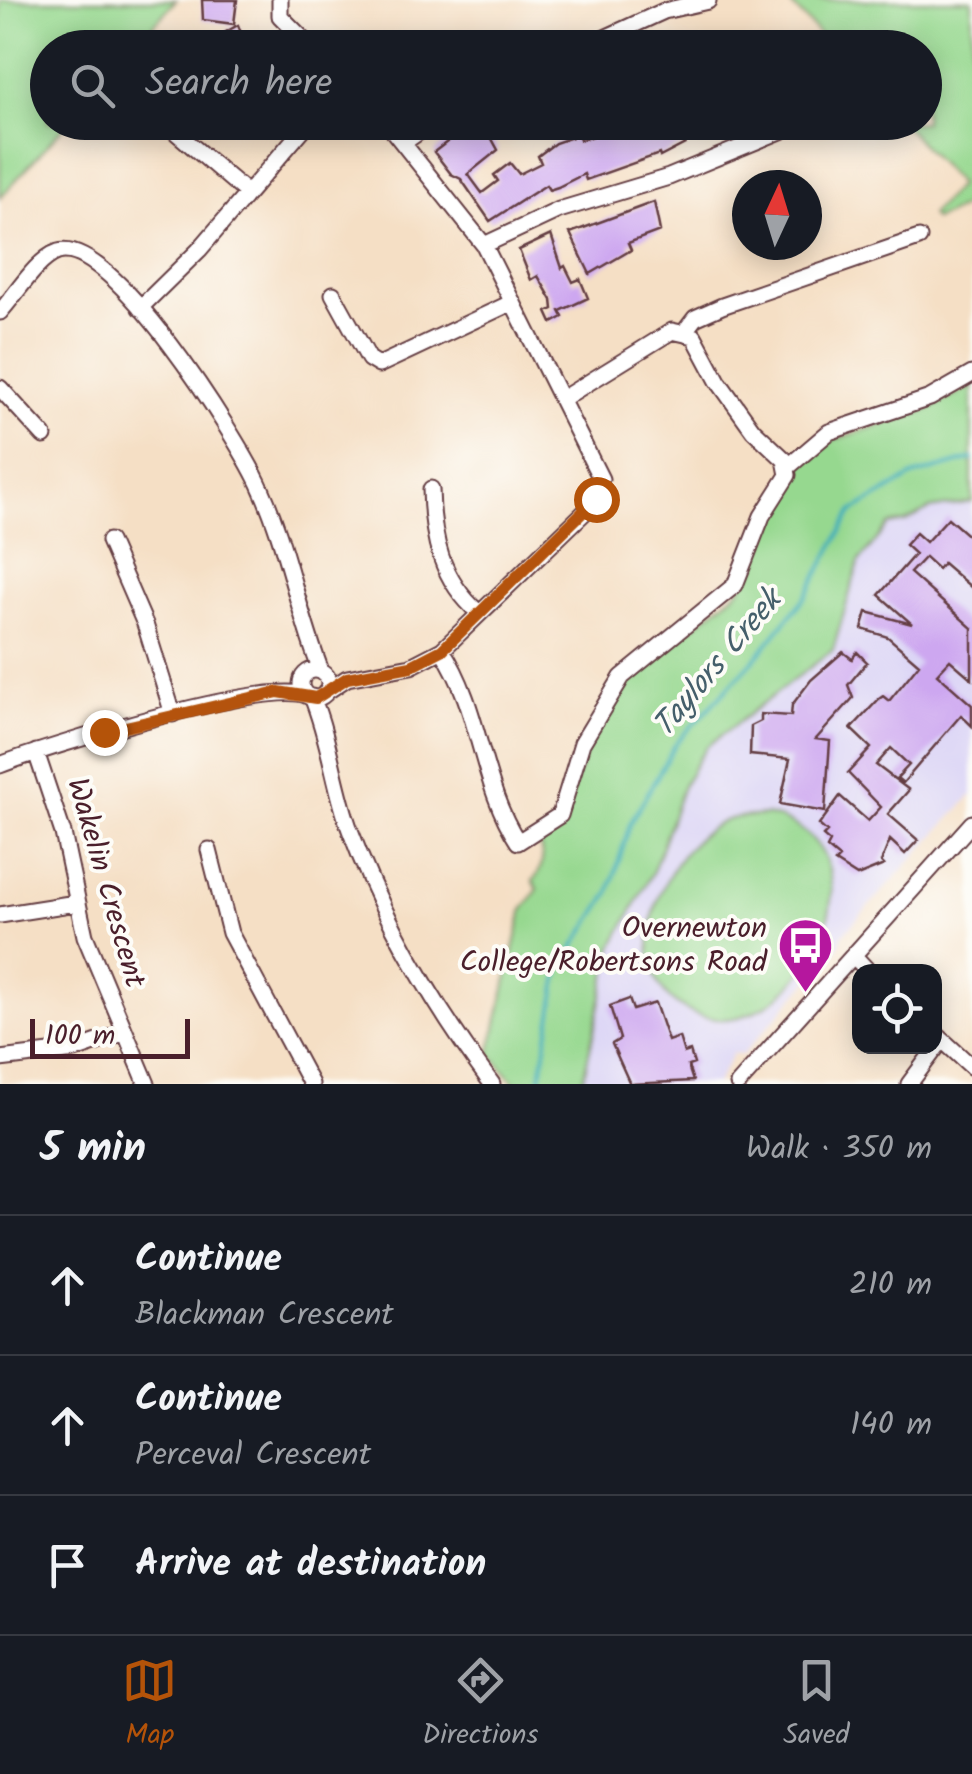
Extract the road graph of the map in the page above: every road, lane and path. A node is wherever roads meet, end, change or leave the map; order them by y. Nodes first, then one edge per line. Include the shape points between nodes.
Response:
1 (280, 0) edge
2 (708, 1) edge
3 (294, 30) edge
4 (622, 30) edge
5 (185, 140) edge
6 (294, 140) edge
7 (401, 140) edge
8 (408, 140) edge
9 (759, 140) edge
10 (404, 143) junction
11 (247, 193) junction
12 (919, 238) dead end
13 (484, 246) junction
14 (332, 294) dead end
15 (513, 302) junction
16 (140, 308) junction
17 (0, 312) edge
18 (685, 331) junction
19 (972, 374) edge
20 (0, 388) edge
21 (562, 399) junction
22 (44, 436) dead end
23 (788, 467) junction
24 (431, 489) dead end
25 (109, 541) dead end
26 (479, 614) junction
27 (442, 650) junction
28 (313, 674) junction
29 (347, 678) junction
30 (278, 692) junction
31 (317, 695) junction
32 (172, 714) junction
33 (36, 752) junction
34 (0, 765) edge
35 (972, 823) edge
36 (209, 850) dead end
37 (76, 903) junction
38 (0, 915) edge
39 (859, 964) edge
40 (852, 971) edge
41 (123, 1033) junction
42 (942, 1041) edge
43 (933, 1054) edge
44 (0, 1059) edge
45 (972, 1067) edge
46 (147, 1084) edge
47 (312, 1084) edge
48 (492, 1084) edge
49 (738, 1084) edge
50 (909, 1084) edge

1 - 3 street via 280,16
2 - 4 street
5 - 11 street
6 - 11 street
7 - 10 street
8 - 10 street
9 - 13 street via 669,177 559,210
10 - 13 street
11 - 16 street
12 - 18 street via 722,306
13 - 15 street
14 - 15 street via 369,360 379,365
15 - 21 street
16 - 17 street via 84,256 64,251 49,257
16 - 28 street via 194,377 258,482 282,544
18 - 21 street via 672,330
18 - 23 street via 753,430
19 - 23 street via 930,398 829,432
20 - 22 street
21 - 26 street via 601,478 598,492
23 - 27 street via 735,585 622,677 582,743 560,815 521,846 502,812 464,684
24 - 26 street via 442,566
25 - 32 street via 145,624
26 - 27 street
27 - 29 street via 411,666
28 - 29 street
28 - 30 street
28 - 31 street
28 - 31 street via 301,686
29 - 31 street
30 - 31 street
30 - 32 street
31 - 48 street via 341,802 379,895 438,1009
32 - 33 street
33 - 34 street
33 - 37 street, Wakelin Crescent via 63,833
35 - 39 street
36 - 47 street via 230,933
37 - 38 street
37 - 41 street, Wakelin Crescent
40 - 49 street
41 - 44 street via 75,1050
41 - 46 street, Wakelin Crescent
42 - 45 street
43 - 50 street

